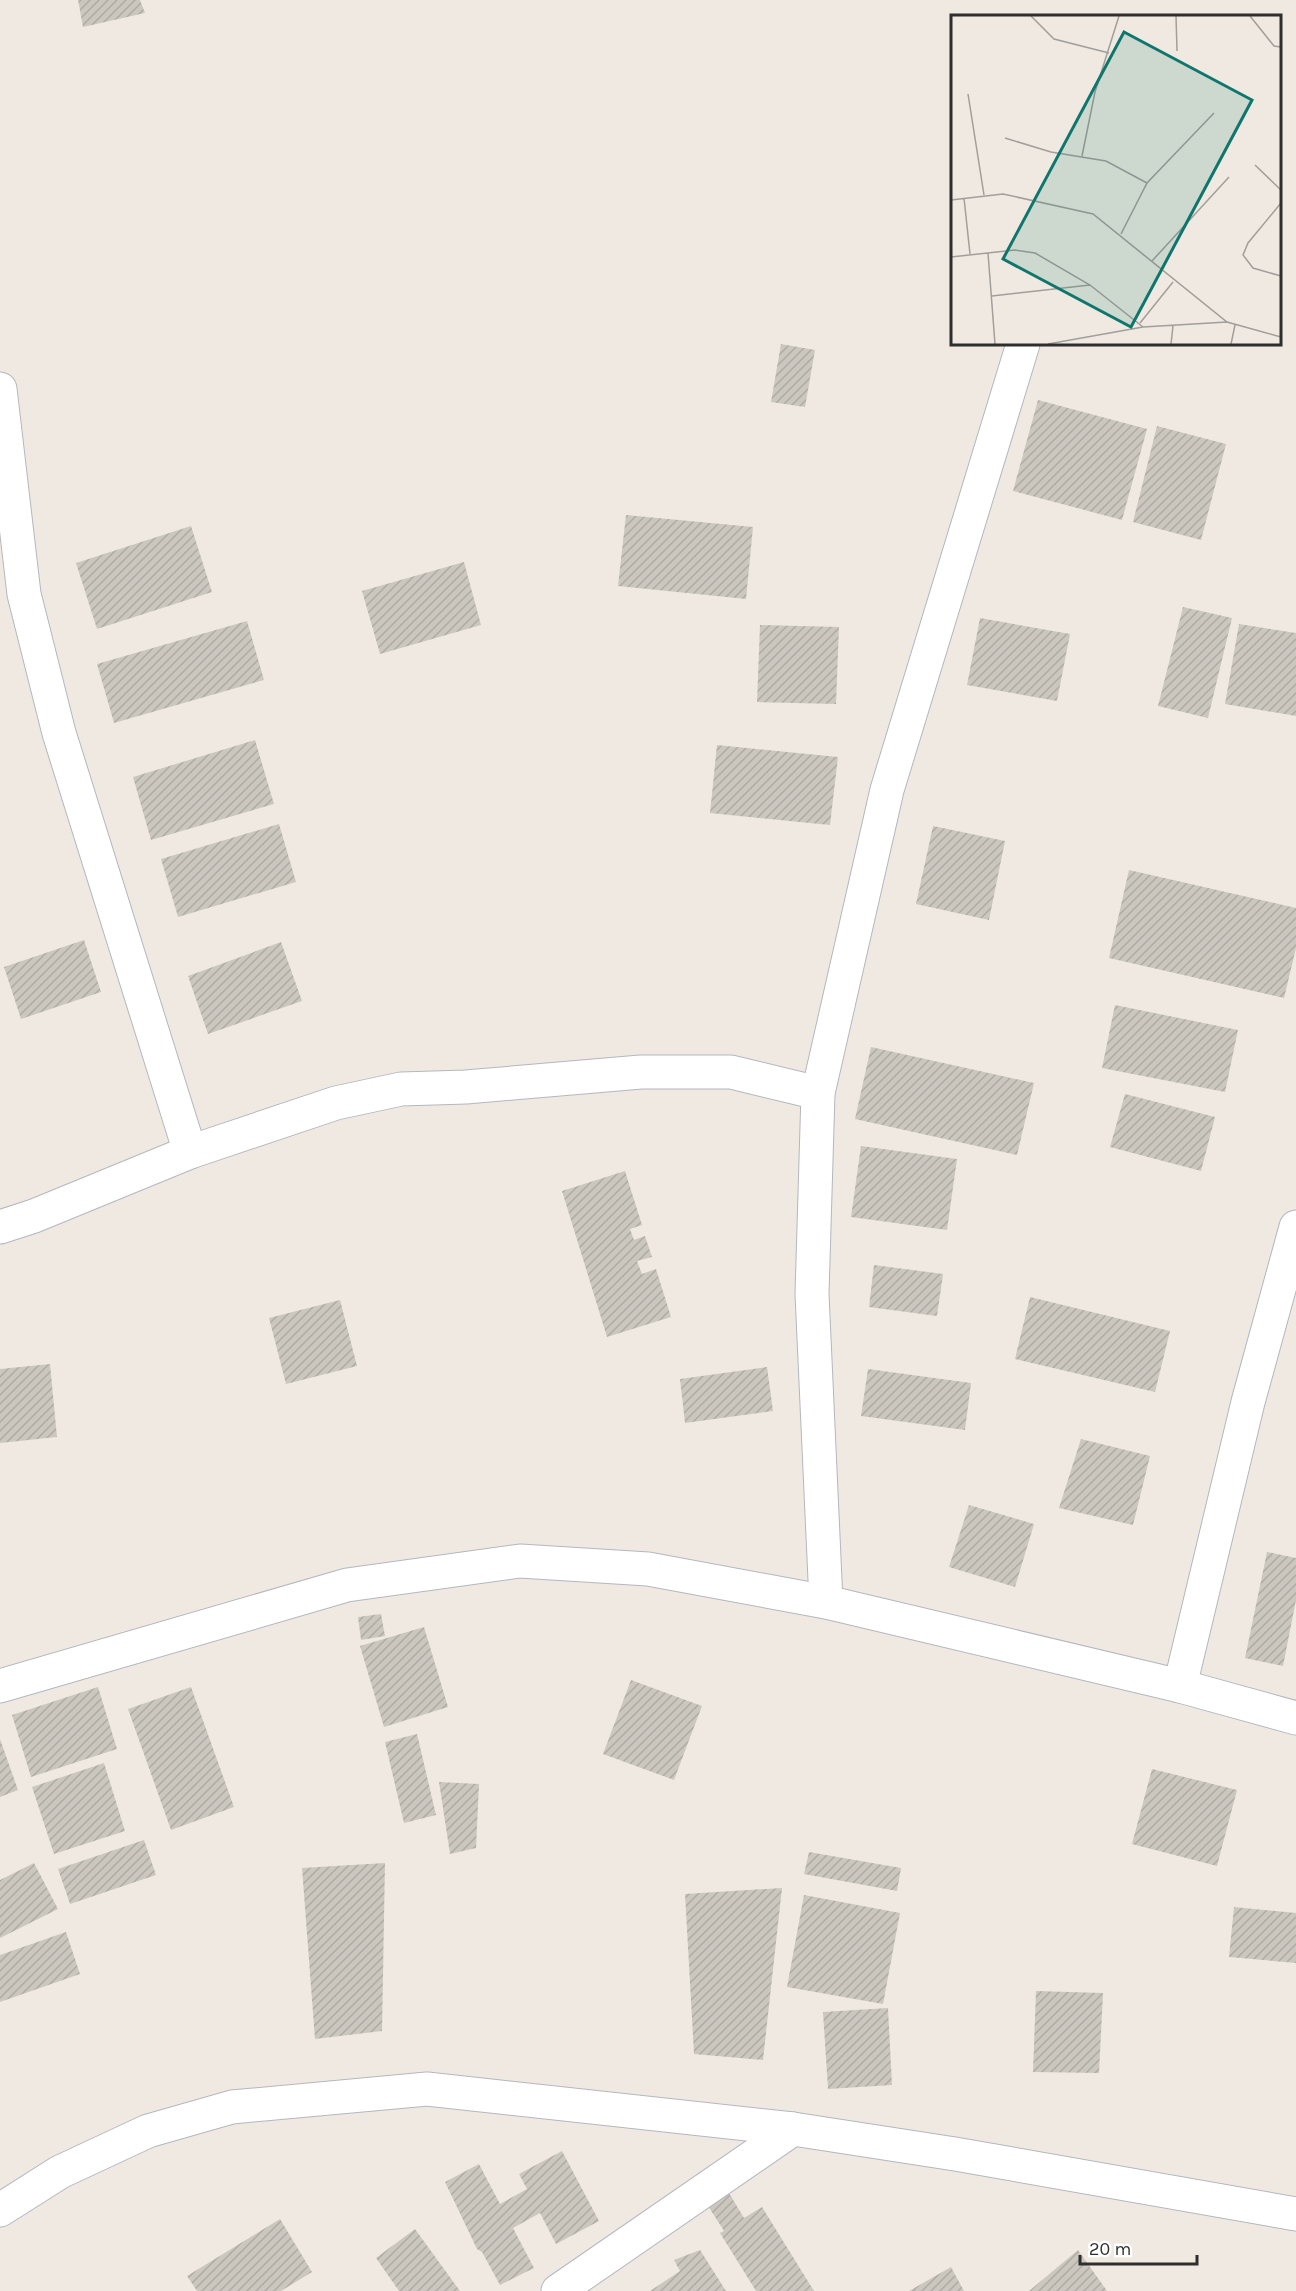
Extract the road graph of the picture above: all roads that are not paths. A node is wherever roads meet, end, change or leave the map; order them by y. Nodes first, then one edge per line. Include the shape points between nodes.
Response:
1 (1023, 345) edge
2 (0, 389) edge
3 (818, 1094) junction
4 (190, 1152) junction
5 (0, 1227) edge
6 (1296, 1227) edge
7 (826, 1602) junction
8 (0, 1686) edge
9 (1180, 1686) junction
10 (1296, 1718) edge
11 (793, 2129) junction
12 (0, 2210) edge
13 (1296, 2214) edge
14 (558, 2291) edge

1 - 3 street via 887,790
2 - 4 street via 24,594 59,733
3 - 4 street via 731,1072 641,1072 401,1089 336,1103
3 - 7 street via 813,1294
4 - 5 street
6 - 9 street via 1248,1402
7 - 8 street via 648,1569 520,1561 347,1585
7 - 9 street
9 - 10 street
11 - 12 street via 427,2089 244,2106 148,2131 60,2172
11 - 13 street
11 - 14 street

